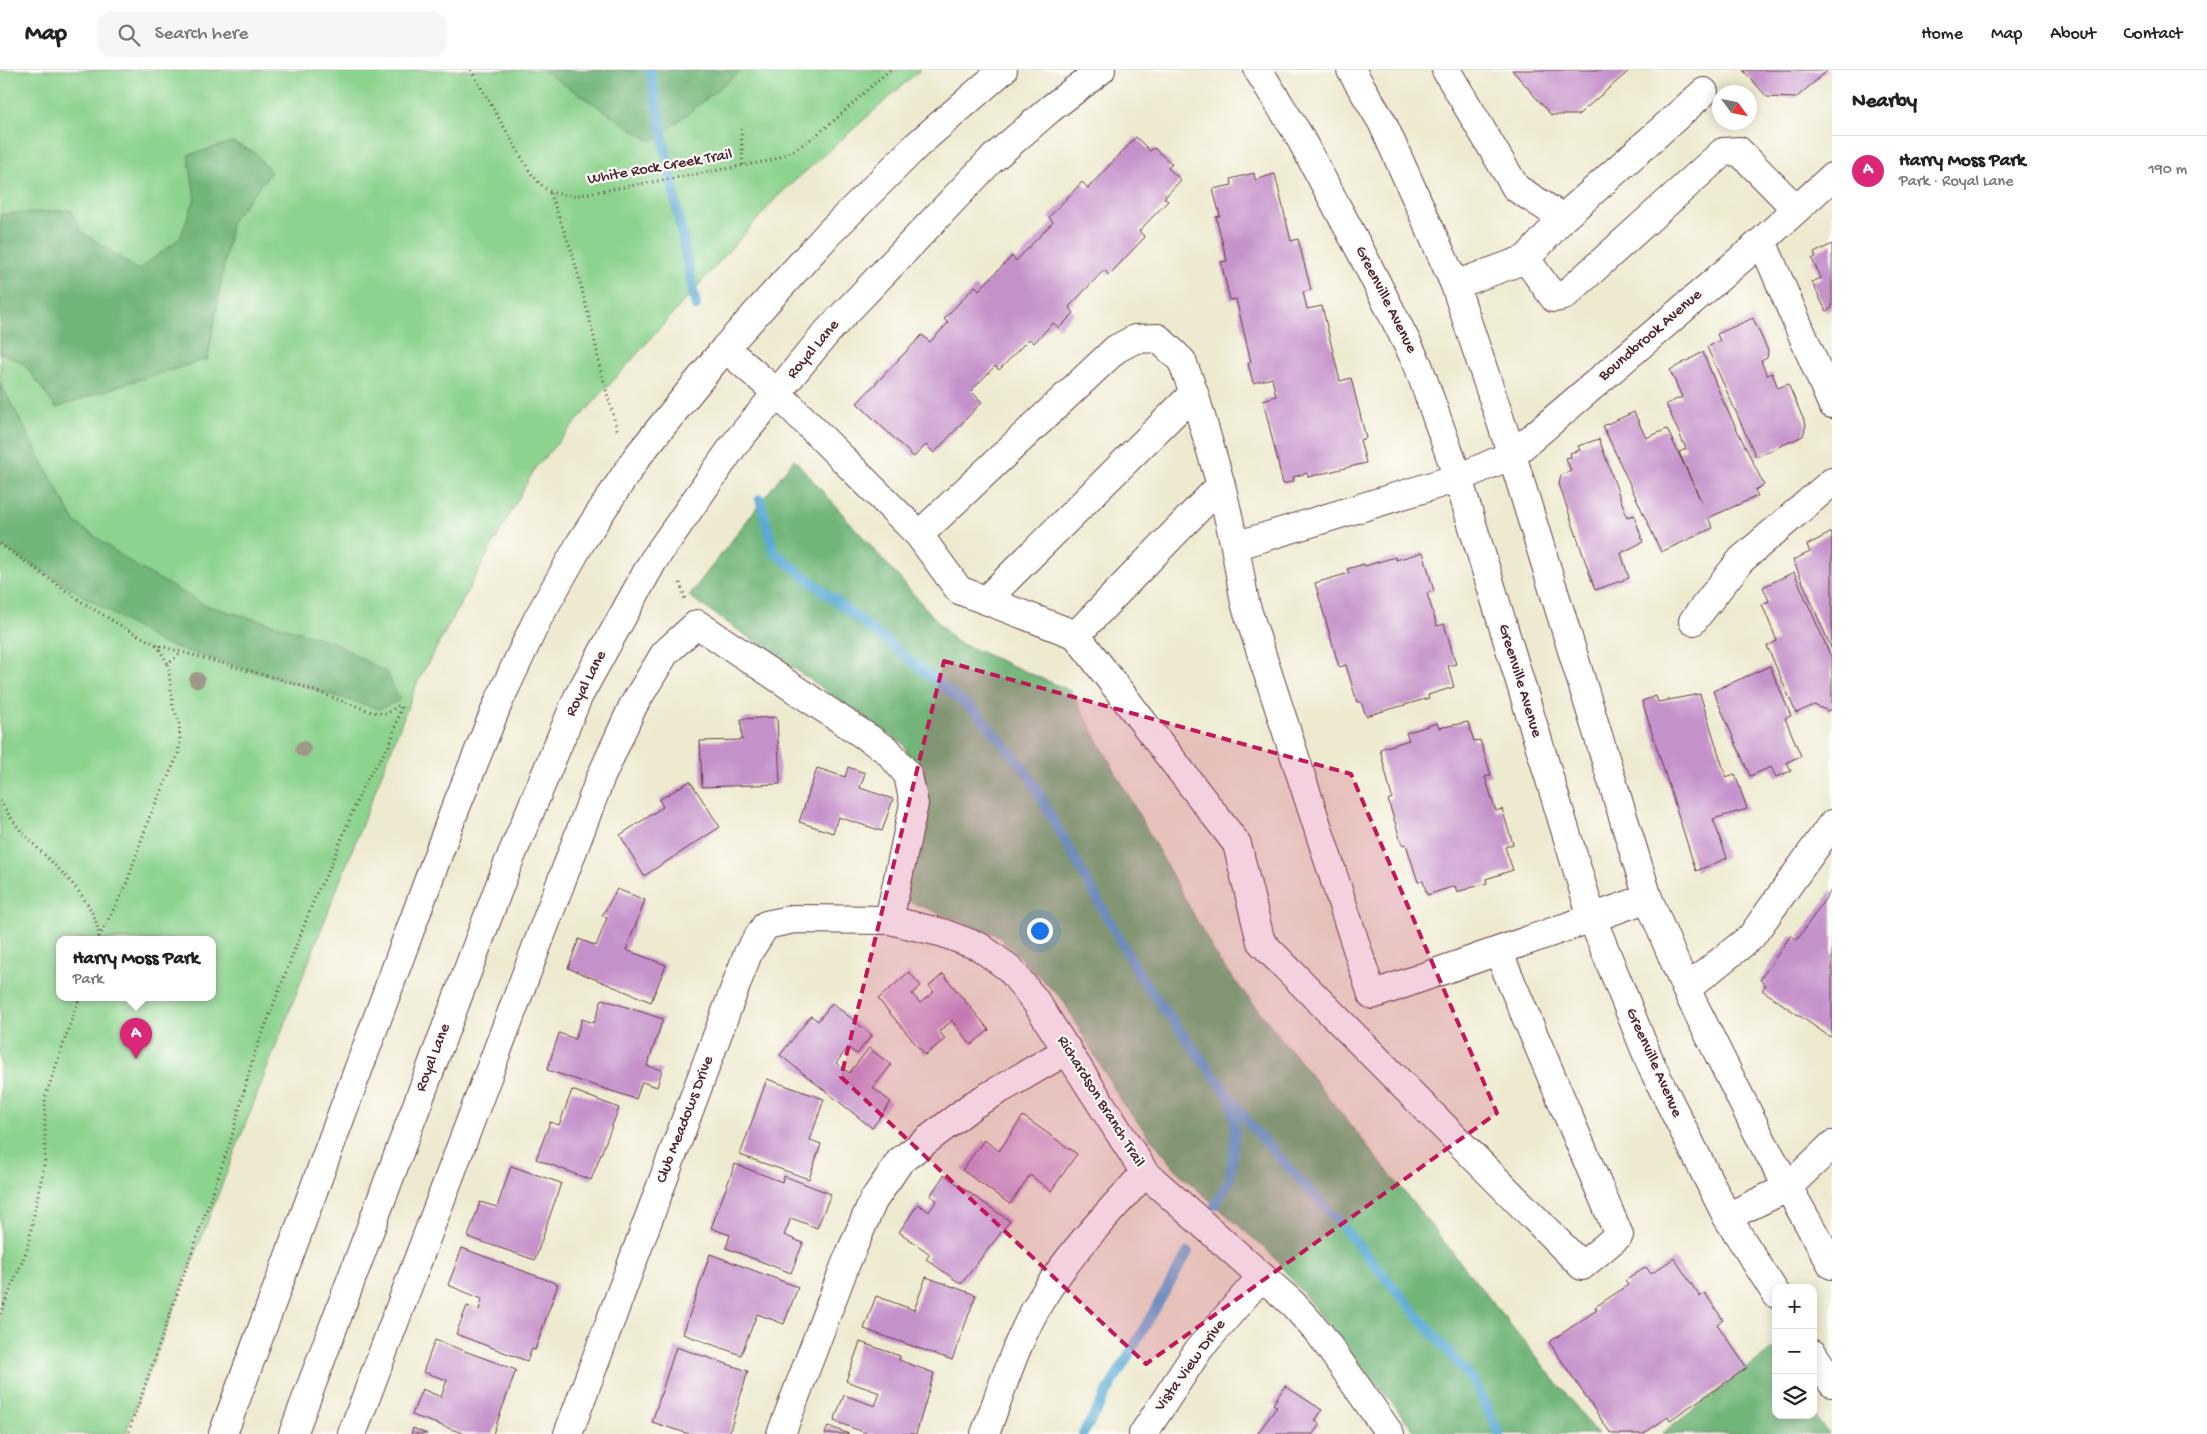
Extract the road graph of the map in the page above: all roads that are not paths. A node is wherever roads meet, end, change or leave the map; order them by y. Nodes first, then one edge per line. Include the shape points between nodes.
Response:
1 (1003, 70) edge
2 (1100, 70) edge
3 (1258, 70) edge
4 (1351, 70) edge
5 (1446, 70) edge
6 (1704, 92) dead end
7 (1832, 177) edge
8 (1796, 210) junction
9 (1563, 218) junction
10 (1762, 241) junction
11 (1526, 259) junction
12 (1455, 285) junction
13 (725, 348) junction
14 (1194, 392) junction
15 (777, 393) junction
16 (1832, 404) edge
17 (1512, 455) junction
18 (1458, 478) junction
19 (1832, 482) edge
20 (1222, 485) junction
21 (919, 535) junction
22 (1235, 546) junction
23 (986, 600) junction
24 (1693, 621) dead end
25 (1076, 635) junction
26 (1832, 824) edge
27 (1648, 898) junction
28 (1592, 918) junction
29 (889, 920) junction
30 (1498, 951) junction
31 (1686, 989) junction
32 (1372, 995) junction
33 (1346, 1028) junction
34 (1068, 1050) junction
35 (1832, 1145) edge
36 (1145, 1173) junction
37 (1788, 1188) junction
38 (1727, 1217) junction
39 (1832, 1265) edge
40 (1261, 1277) junction
41 (1772, 1288) edge
42 (1817, 1360) edge
43 (1832, 1383) edge
44 (223, 1434) edge
45 (292, 1434) edge
46 (352, 1434) edge
47 (568, 1434) edge
48 (781, 1434) edge
49 (984, 1434) edge
50 (1142, 1434) edge
51 (1390, 1434) edge

1 - 13 main road via 917,145 828,234
2 - 15 main road, Royal Lane via 990,161 828,331
3 - 18 main road, Greenville Avenue via 1298,134 1418,365
4 - 12 main road via 1382,122
5 - 9 main road via 1516,188
6 - 9 main road
7 - 8 main road, Boundbrook Avenue
8 - 10 main road, Boundbrook Avenue
8 - 11 main road via 1739,151 1723,152 1564,296 1554,298
9 - 11 main road
10 - 16 main road
10 - 17 main road, Boundbrook Avenue
11 - 12 main road
12 - 17 main road
13 - 15 main road
13 - 44 main road via 637,457 581,542 537,620 499,700 452,817
14 - 20 main road
14 - 21 main road via 1182,361 1158,338 1135,340 1116,349
14 - 23 main road
15 - 21 main road
15 - 45 main road, Royal Lane via 734,446 653,561 578,697 507,866
17 - 18 main road, Boundbrook Avenue
17 - 27 main road
18 - 22 main road, Boundbrook Avenue
18 - 28 main road, Greenville Avenue
19 - 24 main road via 1741,560
20 - 22 main road
20 - 25 main road
21 - 23 main road via 960,590
22 - 32 main road via 1245,603
23 - 25 main road
25 - 33 main road via 1237,844 1261,942
26 - 31 main road via 1751,937
27 - 28 main road
27 - 31 main road
28 - 30 main road
28 - 38 main road, Greenville Avenue via 1652,1067
29 - 34 main road, Richardson Branch Trail via 943,933 980,947 1010,969
29 - 46 main road via 914,804 908,775 888,751 697,624 665,653 633,706 600,779
29 - 47 main road, Club Meadows Drive via 794,919 766,926 748,953
30 - 32 main road
30 - 33 main road via 1619,1235 1582,1266
31 - 37 main road
32 - 33 main road
34 - 36 main road, Richardson Branch Trail
34 - 48 main road via 974,1105 900,1161 873,1201
35 - 37 main road
36 - 40 main road, Richardson Branch Trail
36 - 49 main road via 1080,1244 1046,1292 1016,1349
37 - 38 main road
37 - 39 main road
38 - 41 main road, Greenville Avenue
40 - 50 main road, Vista View Drive via 1199,1349
40 - 51 main road, Richardson Branch Trail via 1293,1304 1320,1334
42 - 43 main road

